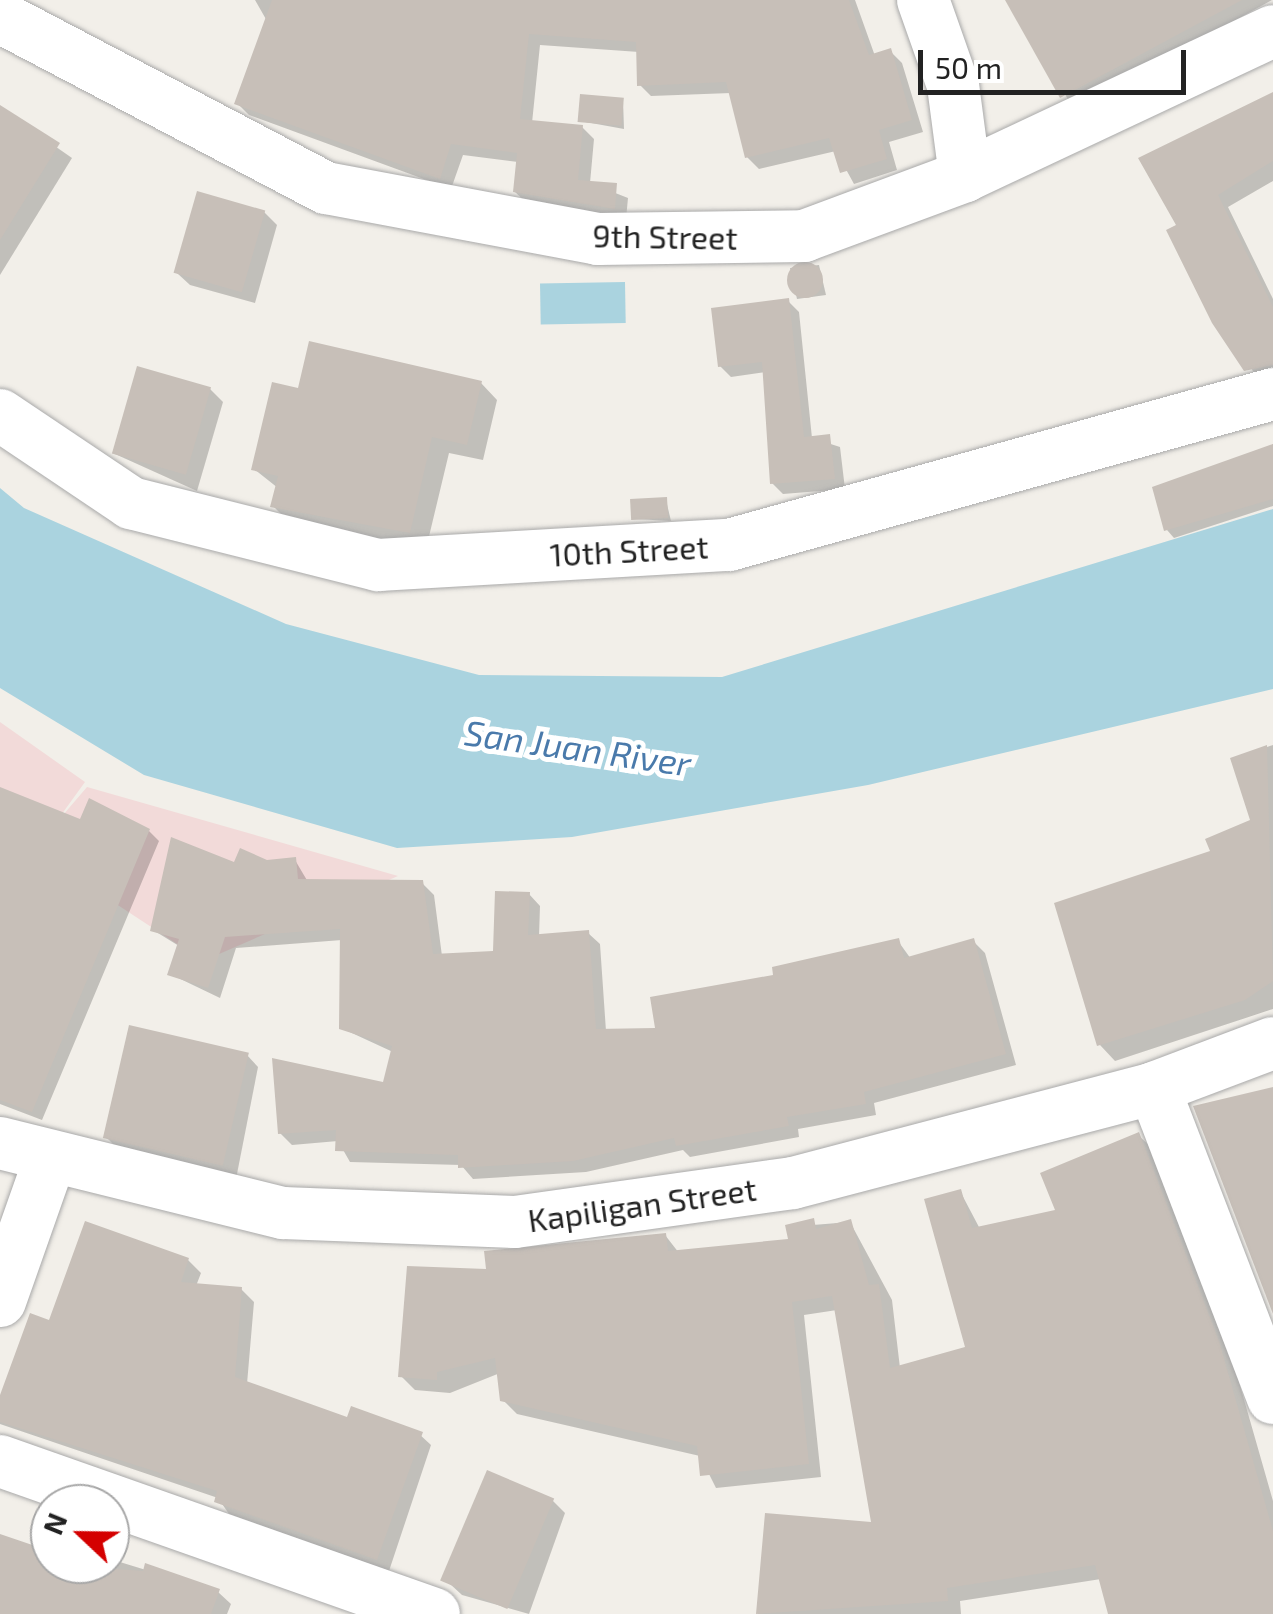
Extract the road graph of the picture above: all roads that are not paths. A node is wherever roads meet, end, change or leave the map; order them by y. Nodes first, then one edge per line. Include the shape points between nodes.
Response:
1 (922, 0) edge
2 (0, 17) edge
3 (1273, 31) edge
4 (965, 176) junction
5 (1273, 394) edge
6 (0, 415) edge
7 (1273, 1042) edge
8 (1154, 1088) junction
9 (0, 1143) edge
10 (49, 1162) junction
11 (0, 1301) edge
12 (1273, 1398) edge
13 (0, 1461) edge
14 (434, 1614) edge

1 - 4 street via 953,85
2 - 4 street, 9th Street via 326,188 598,239 804,236
3 - 4 street, 9th Street
5 - 6 street, 10th Street via 729,545 378,565 131,503
7 - 8 street, Kapiligan Street
8 - 10 street, Kapiligan Street via 793,1183 515,1222 283,1213
8 - 12 street
9 - 10 street, Kapiligan Street
10 - 11 street
13 - 14 street

